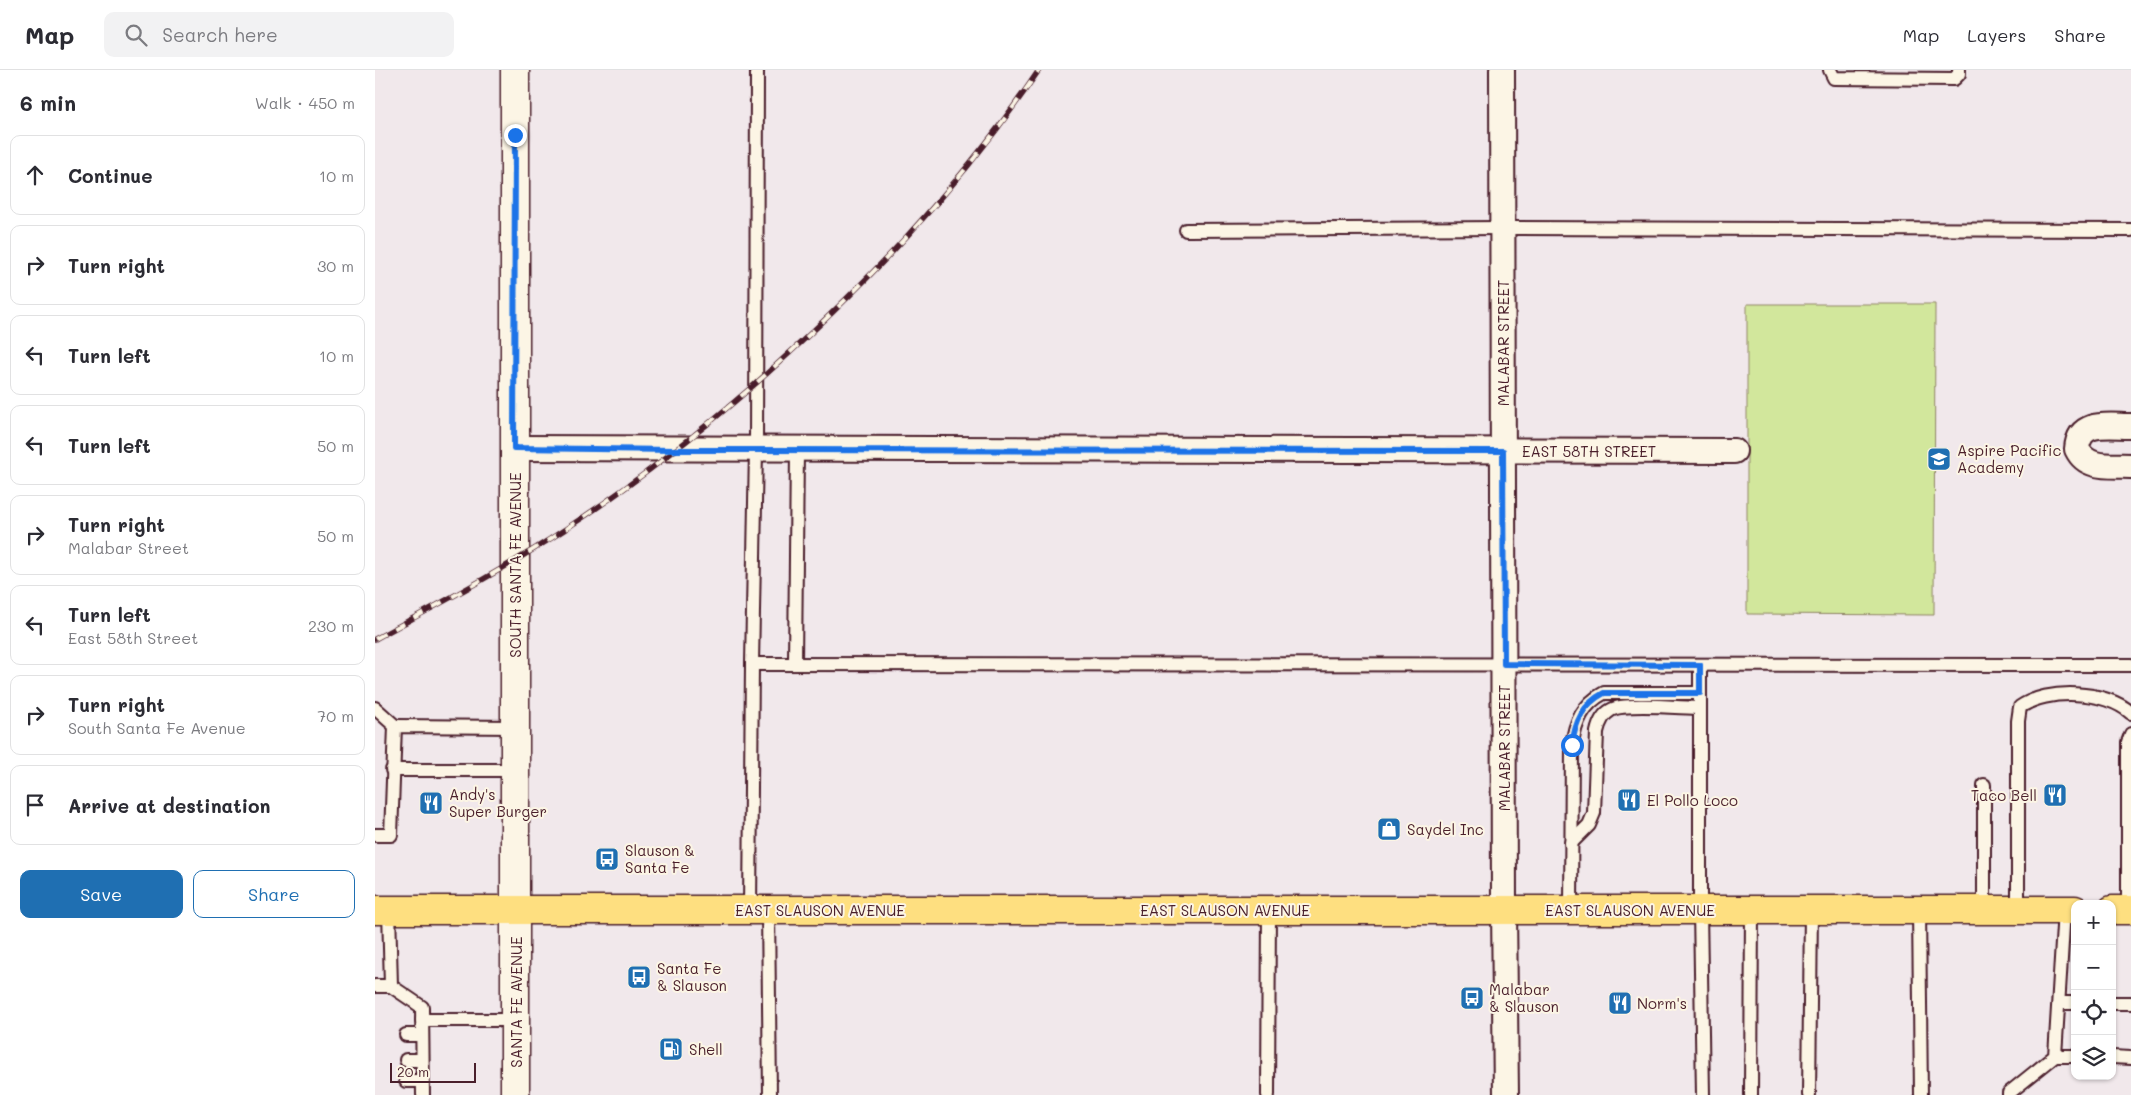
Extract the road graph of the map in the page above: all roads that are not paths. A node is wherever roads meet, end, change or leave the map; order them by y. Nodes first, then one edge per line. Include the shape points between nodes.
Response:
1 (515, 70) edge
2 (757, 70) edge
3 (1502, 70) edge
4 (1830, 70) edge
5 (1959, 70) edge
6 (1502, 228) junction
7 (1186, 230) dead end
8 (2131, 230) edge
9 (2131, 426) edge
10 (514, 448) junction
11 (757, 450) junction
12 (797, 450) junction
13 (1503, 451) junction
14 (1734, 451) dead end
15 (2131, 466) edge
16 (752, 664) junction
17 (795, 664) junction
18 (1504, 664) junction
19 (1700, 665) junction
20 (2131, 665) edge
21 (1700, 693) junction
22 (375, 708) edge
23 (1700, 708) junction
24 (2131, 713) edge
25 (395, 726) junction
26 (516, 728) junction
27 (2131, 734) edge
28 (392, 770) junction
29 (516, 770) junction
30 (1984, 785) dead end
31 (2129, 828) edge
32 (375, 835) edge
33 (1571, 843) junction
34 (1504, 909) junction
35 (382, 910) edge
36 (516, 910) junction
37 (759, 910) junction
38 (1269, 910) junction
39 (1571, 910) junction
40 (1700, 910) junction
41 (1752, 910) junction
42 (1811, 910) junction
43 (1919, 910) junction
44 (1984, 910) junction
45 (2018, 910) junction
46 (2069, 910) edge
47 (2124, 910) edge
48 (375, 986) edge
49 (391, 986) junction
50 (2059, 1003) junction
51 (2071, 1003) edge
52 (2116, 1003) edge
53 (2131, 1003) edge
54 (422, 1020) junction
55 (516, 1020) junction
56 (406, 1035) dead end
57 (422, 1035) junction
58 (2055, 1056) junction
59 (2071, 1056) edge
60 (2116, 1057) edge
61 (2131, 1058) edge
62 (406, 1060) dead end
63 (422, 1060) junction
64 (422, 1081) junction
65 (406, 1082) dead end
66 (423, 1095) edge
67 (515, 1095) edge
68 (770, 1095) edge
69 (1267, 1095) edge
70 (1506, 1095) edge
71 (1703, 1095) edge
72 (1751, 1095) edge
73 (1809, 1095) edge
74 (1921, 1095) edge
75 (2009, 1095) edge

1 - 10 main road, SOUTH SANTA FE AVENUE
2 - 11 lane
3 - 6 street, MALABAR STREET
4 - 5 lane via 1834,78 1954,78
6 - 7 lane
6 - 8 lane
6 - 13 street, MALABAR STREET
9 - 15 street via 2090,427 2077,440 2077,449 2086,462
10 - 11 street, EAST 58TH STREET
10 - 26 main road, SOUTH SANTA FE AVENUE
11 - 12 street, EAST 58TH STREET
11 - 16 lane
12 - 13 street, EAST 58TH STREET
12 - 17 lane
13 - 14 street, EAST 58TH STREET
13 - 18 street, MALABAR STREET
16 - 17 lane
16 - 37 lane
17 - 18 lane
18 - 19 lane
18 - 34 street, MALABAR STREET
19 - 20 lane
19 - 21 lane
21 - 23 lane
21 - 33 lane via 1604,693 1591,699 1574,729
22 - 25 lane
23 - 33 lane via 1626,706 1606,713 1597,732 1594,813 1589,825
23 - 40 lane
24 - 45 lane via 2107,698 2088,696 2059,695 2032,699 2020,707 2017,746
25 - 26 lane
25 - 28 lane
26 - 29 main road, SOUTH SANTA FE AVENUE
27 - 31 lane via 2128,742
28 - 29 lane
28 - 32 lane via 391,835
29 - 36 main road, SOUTH SANTA FE AVENUE
30 - 44 lane
31 - 47 lane
33 - 39 lane
34 - 38 main road, EAST SLAUSON AVENUE
34 - 39 main road, EAST SLAUSON AVENUE
34 - 70 street, MALABAR STREET
35 - 36 main road, EAST SLAUSON AVENUE
35 - 49 lane
36 - 37 main road, EAST SLAUSON AVENUE
36 - 55 main road, SANTA FE AVENUE
37 - 38 main road, EAST SLAUSON AVENUE
37 - 68 lane
38 - 69 lane
39 - 40 main road, EAST SLAUSON AVENUE
40 - 41 main road, EAST SLAUSON AVENUE
40 - 71 lane
41 - 42 main road, EAST SLAUSON AVENUE
41 - 72 lane
42 - 43 main road, EAST SLAUSON AVENUE
42 - 73 lane
43 - 44 main road, EAST SLAUSON AVENUE
43 - 74 lane
44 - 45 main road, EAST SLAUSON AVENUE
45 - 46 main road, EAST SLAUSON AVENUE
46 - 50 lane
48 - 49 lane
49 - 54 lane via 422,1007
50 - 51 lane
50 - 58 lane
52 - 53 lane
54 - 55 lane
54 - 57 lane
55 - 67 main road, SANTA FE AVENUE
56 - 57 lane
57 - 63 lane
58 - 59 lane
58 - 75 lane
60 - 61 lane
62 - 63 lane
63 - 64 lane
64 - 65 lane
64 - 66 lane

